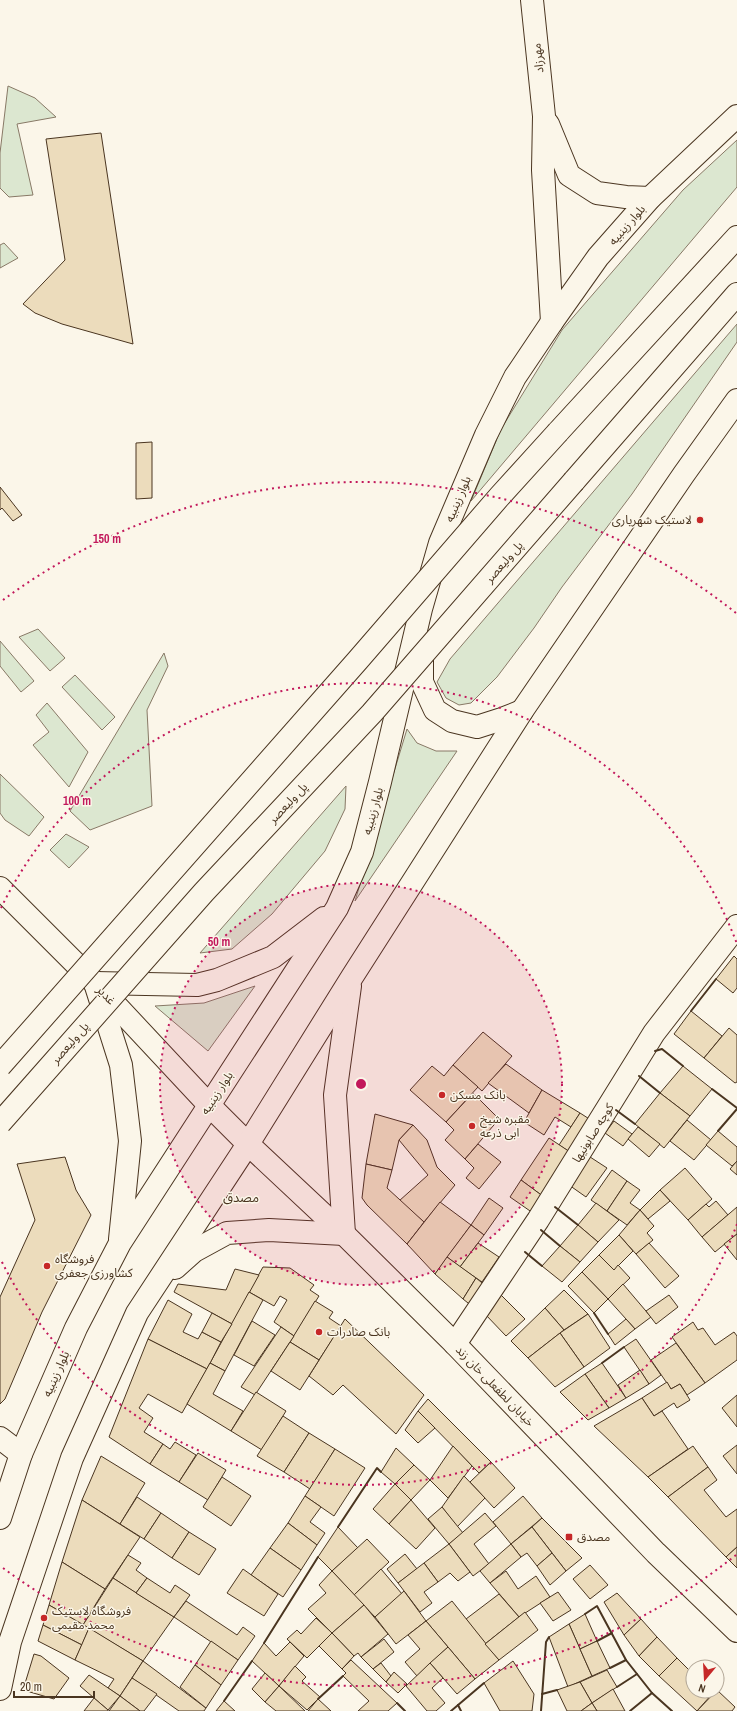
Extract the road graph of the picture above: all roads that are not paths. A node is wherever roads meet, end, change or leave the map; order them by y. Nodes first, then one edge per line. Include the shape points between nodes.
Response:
1 (532, 0) edge
2 (544, 116) junction
3 (737, 116) edge
4 (650, 198) junction
5 (737, 237) edge
6 (737, 294) edge
7 (552, 322) junction
8 (737, 400) edge
9 (421, 608) junction
10 (522, 711) junction
11 (0, 888) edge
12 (337, 908) junction
13 (737, 926) edge
14 (352, 977) junction
15 (95, 983) junction
16 (0, 1066) edge
17 (209, 1105) junction
18 (0, 1123) edge
19 (248, 1144) junction
20 (344, 1234) junction
21 (120, 1243) junction
22 (150, 1292) junction
23 (455, 1344) junction
24 (0, 1438) edge
25 (21, 1454) junction
26 (0, 1518) edge
27 (737, 1631) edge
28 (0, 1689) edge

1 - 2 main road, مهرزاد
2 - 4 main road via 569,176 598,193
2 - 7 main road via 544,170
3 - 4 main road, بلوار زینبیه
4 - 7 main road, بلوار زینبیه via 598,257
5 - 16 main road, bridge via 499,497
6 - 18 main road, پل ولیعصر, bridge via 372,713 204,892
7 - 9 main road, بلوار زینبیه via 515,377 486,435 440,544
8 - 10 main road
9 - 10 main road via 422,682 435,710 452,721 477,727
9 - 12 main road, بلوار زینبیه via 362,852
10 - 14 main road
11 - 15 main road, غدیر
12 - 15 main road via 273,957 217,980 197,985
12 - 17 main road, بلوار زینبیه
13 - 23 main road, کوچه صابونیها via 654,1033 538,1220
14 - 19 main road
14 - 20 main road via 335,1095
15 - 17 main road, غدیر
15 - 21 main road via 121,1065 130,1141
17 - 19 main road, غدیر
17 - 21 main road, بلوار زینبیه
19 - 20 main road, خیابان لطفعلی خان زند
19 - 22 main road
20 - 22 main road via 269,1230 227,1233 194,1251
20 - 23 main road, خیابان لطفعلی خان زند
21 - 25 main road, بلوار زینبیه via 76,1328
22 - 28 main road via 137,1313 72,1458 10,1642
23 - 27 main road, خیابان لطفعلی خان زند via 656,1554
24 - 25 main road
25 - 26 main road, بلوار زینبیه

